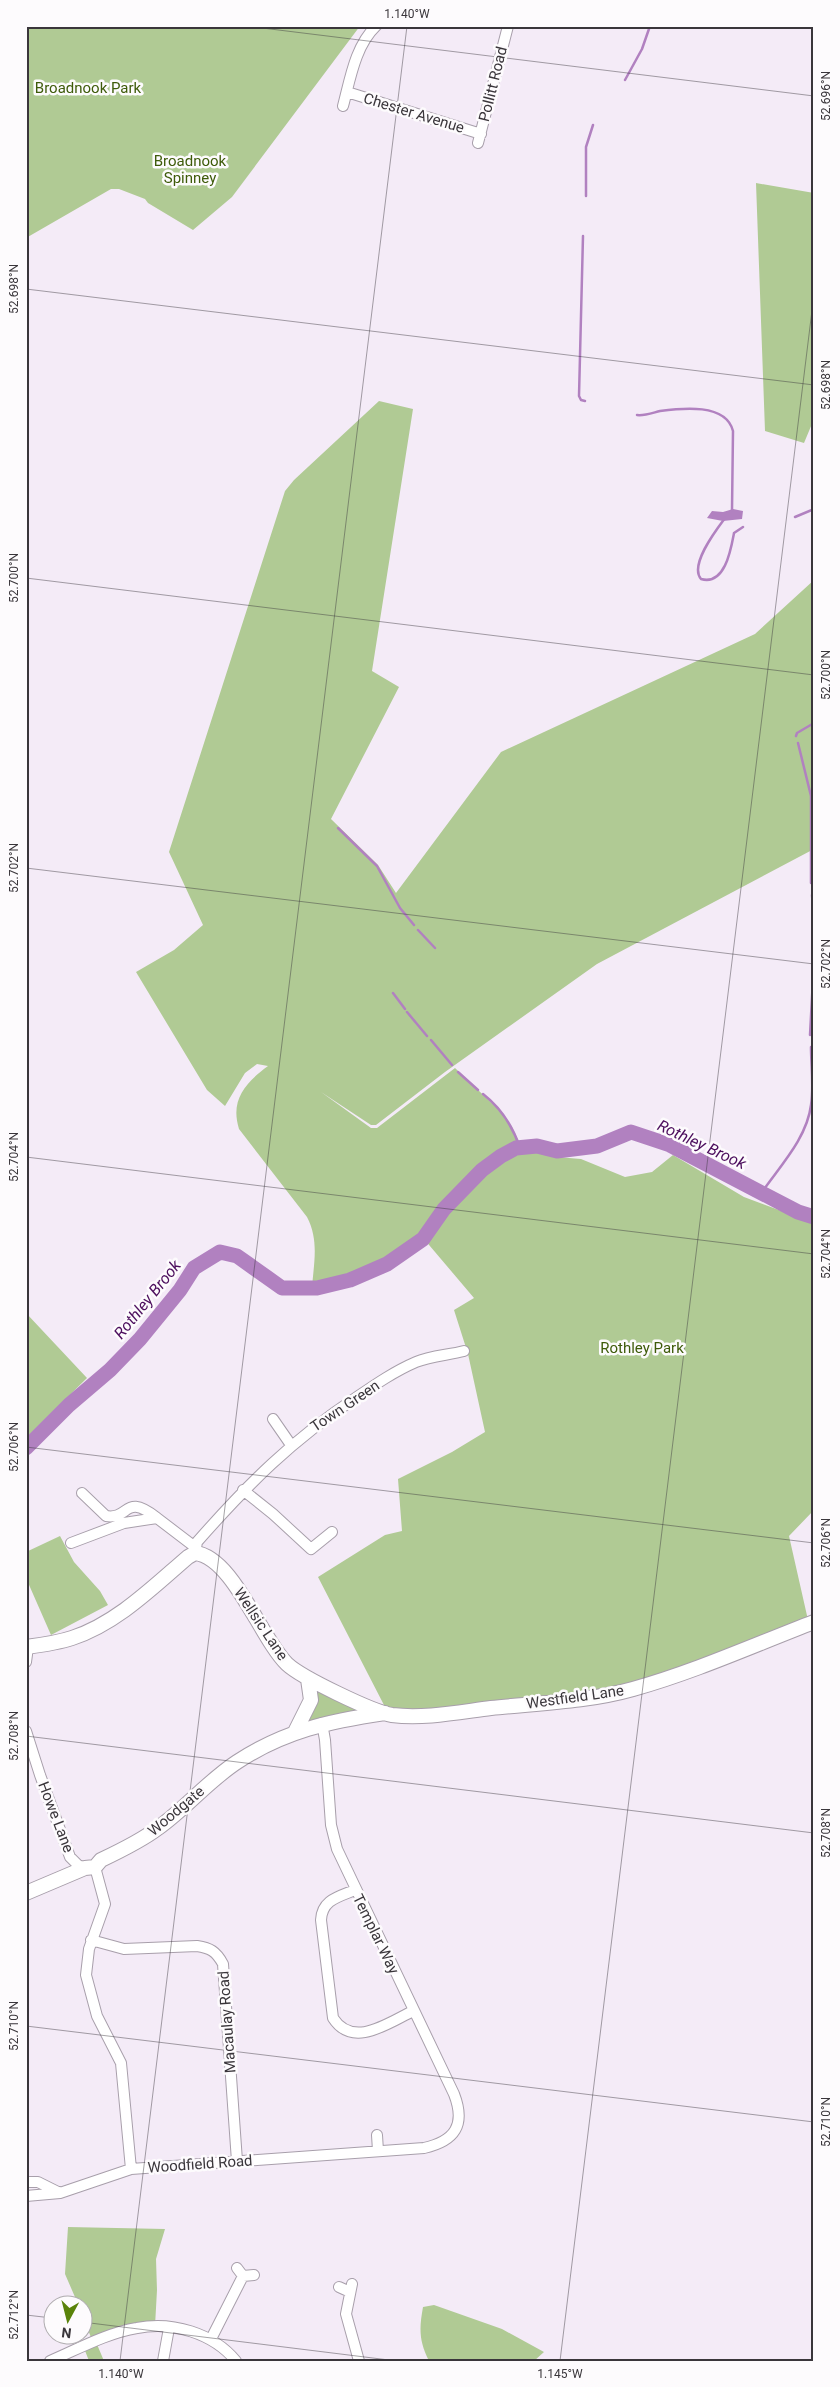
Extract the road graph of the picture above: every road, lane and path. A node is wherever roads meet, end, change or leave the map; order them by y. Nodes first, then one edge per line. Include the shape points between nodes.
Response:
1 (376, 26) edge
2 (508, 26) edge
3 (347, 92) junction
4 (343, 106) dead end
5 (479, 138) joint
6 (464, 1351) dead end
7 (273, 1419) dead end
8 (291, 1445) junction
9 (243, 1490) junction
10 (83, 1497) dead end
11 (158, 1518) junction
12 (332, 1532) dead end
13 (71, 1543) dead end
14 (195, 1550) junction
15 (814, 1622) edge
16 (27, 1647) edge
17 (26, 1662) edge
18 (308, 1679) junction
19 (386, 1713) junction
20 (322, 1723) junction
21 (26, 1731) edge
22 (295, 1732) junction
23 (90, 1868) junction
24 (355, 1890) junction
25 (26, 1893) edge
26 (91, 1940) junction
27 (413, 2011) junction
28 (377, 2135) dead end
29 (453, 2136) joint
30 (378, 2151) junction
31 (237, 2161) junction
32 (131, 2169) junction
33 (26, 2182) edge
34 (60, 2193) junction
35 (26, 2196) edge
36 (254, 2276) dead end
37 (339, 2287) dead end
38 (169, 2328) junction
39 (211, 2339) junction
40 (50, 2361) edge
41 (163, 2361) edge
42 (236, 2361) edge
43 (359, 2361) edge

1 - 3 street, Chester Avenue via 362,46
2 - 5 street, Pollitt Road
3 - 4 street, Chester Avenue
3 - 5 street, Chester Avenue
6 - 8 street, Town Green via 417,1361 376,1384
7 - 8 street
8 - 9 street, Town Green
9 - 12 street via 311,1550
9 - 14 street, Town Green
10 - 11 street via 108,1516 136,1506 144,1507
11 - 13 street via 124,1523
11 - 14 street
14 - 16 street via 128,1607 92,1630 70,1639
14 - 18 street, Wellsic Lane via 228,1576 276,1651 289,1666
15 - 19 street, Westfield Lane via 654,1682 612,1694 474,1710 410,1715
16 - 17 street
18 - 19 street, Wellsic Lane
18 - 22 street via 311,1700
19 - 20 street, Woodgate
20 - 22 street, Woodgate
20 - 24 street, Templar Way via 332,1834
21 - 23 street, Howe Lane via 70,1857 78,1865
22 - 23 street, Woodgate via 238,1762 206,1785 160,1827
23 - 25 street, Woodgate
23 - 26 street via 105,1904
24 - 27 street, Templar Way
24 - 27 street via 326,1903 322,1911 333,2018 346,2032 357,2034
26 - 31 street, Macaulay Road via 124,1948 196,1946 208,1948 218,1955 223,1964
26 - 32 street via 87,1960 88,1987 97,2016 121,2064
27 - 29 street, Templar Way via 458,2105 458,2123
28 - 30 street
29 - 30 street, Woodfield Road via 424,2148
30 - 31 street, Woodfield Road
31 - 32 street, Woodfield Road
32 - 34 street, Woodfield Road
33 - 34 street via 38,2182
34 - 35 street, Woodfield Road
36 - 39 street via 240,2272
37 - 43 street via 351,2288 346,2314
38 - 39 street
38 - 40 street via 155,2326 129,2330
38 - 41 street
39 - 42 street

